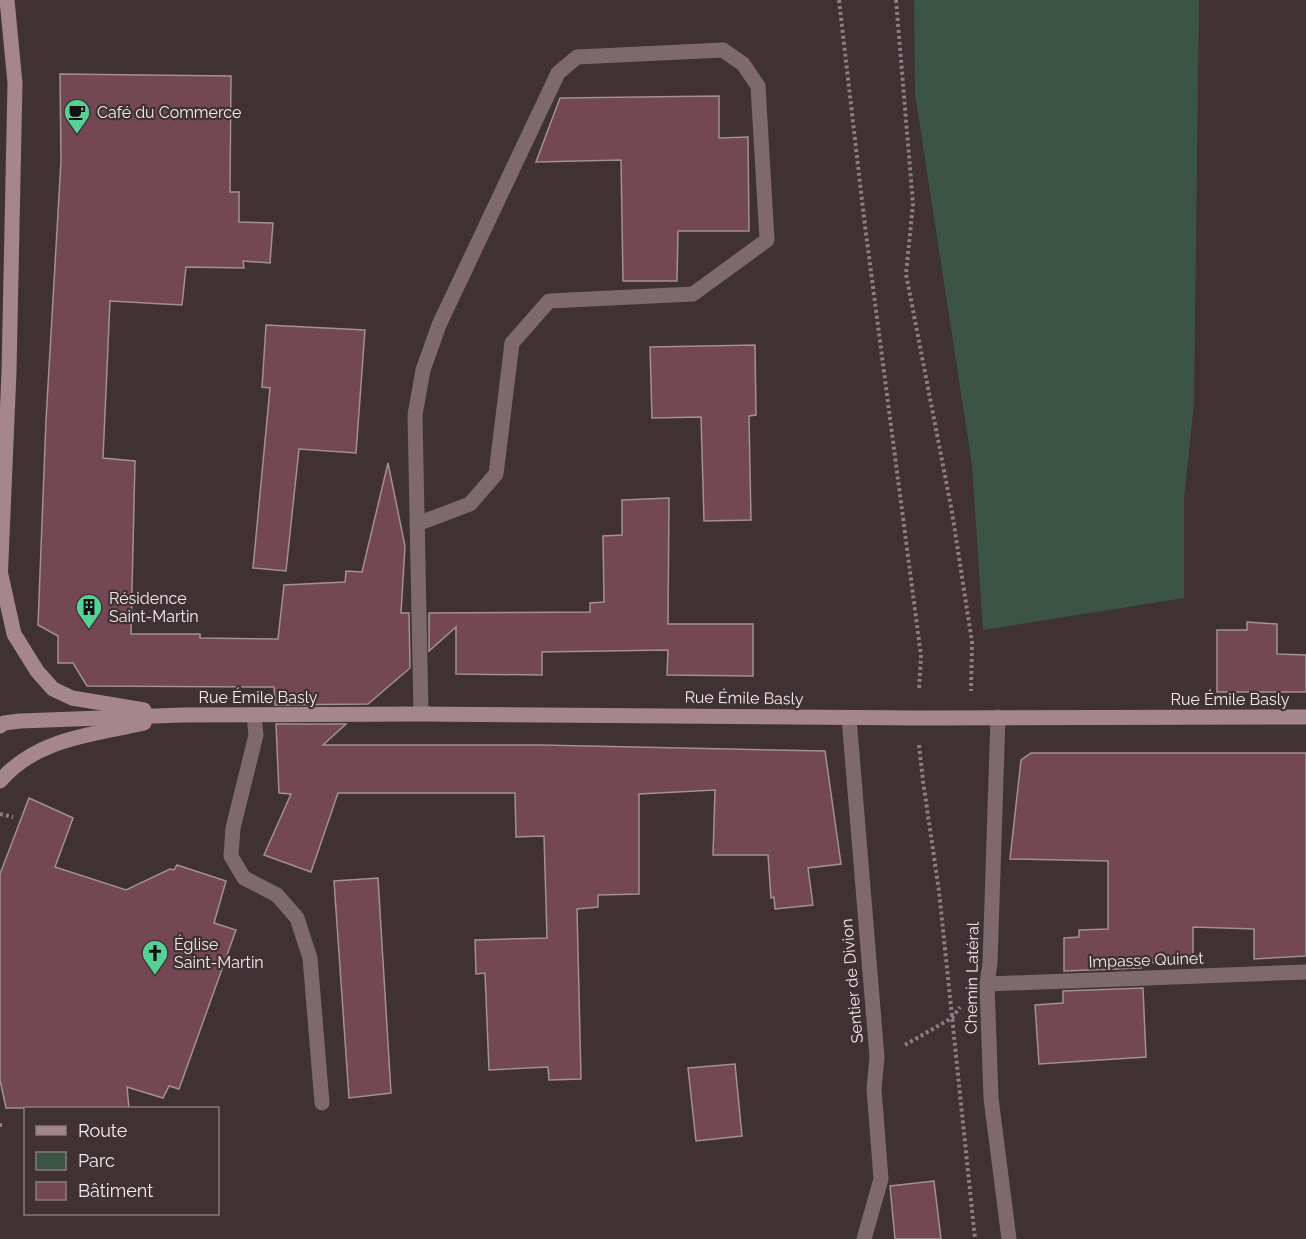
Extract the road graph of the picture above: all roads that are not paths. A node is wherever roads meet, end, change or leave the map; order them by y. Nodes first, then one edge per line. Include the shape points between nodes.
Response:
1 (6, 0) edge
2 (6, 198) edge
3 (417, 524) junction
4 (1, 574) edge
5 (0, 584) edge
6 (422, 714) junction
7 (182, 715) junction
8 (254, 715) junction
9 (998, 717) junction
10 (1306, 717) edge
11 (849, 718) junction
12 (0, 726) edge
13 (0, 781) edge
14 (1306, 972) edge
15 (987, 984) junction
16 (322, 1103) dead end
17 (864, 1239) edge
18 (1009, 1239) edge

1 - 2 street via 15,83
2 - 4 street via 9,372
3 - 3 street via 470,504 496,474 512,343 549,302 693,294 766,240 758,86 743,64 723,50 577,57 558,73 439,326 423,370 415,415
3 - 6 street
4 - 5 street
4 - 7 street, Rue Émile Basly via 14,634 53,689 72,698
6 - 8 street, Rue Émile Basly
6 - 11 street, Rue Émile Basly
7 - 8 street, Rue Émile Basly
7 - 12 street, Rue Émile Basly via 20,721
7 - 13 street, Rue Émile Basly via 52,745 25,758
8 - 16 street via 256,735 233,828 231,856 244,878 277,895 297,918 310,958
9 - 10 street, Rue Émile Basly
9 - 11 street, Rue Émile Basly
9 - 15 street, Chemin Latéral
11 - 17 street, Sentier de Divion via 877,1057 874,1089 881,1179
14 - 15 street, Impasse Quinet
15 - 18 street, Chemin Latéral via 991,1098

